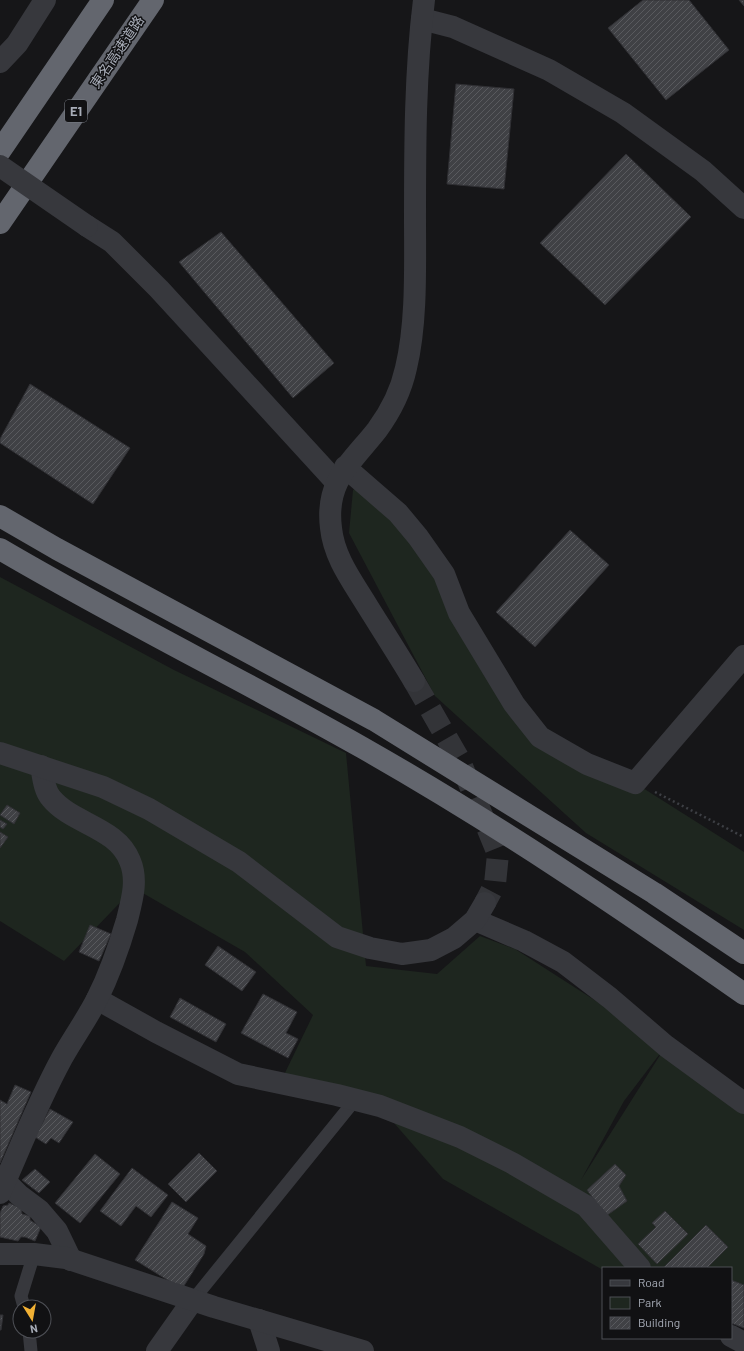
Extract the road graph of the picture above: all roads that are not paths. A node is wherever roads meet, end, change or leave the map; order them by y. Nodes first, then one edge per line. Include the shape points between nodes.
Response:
1 (45, 0) edge
2 (103, 0) edge
3 (153, 0) edge
4 (423, 10) edge
5 (0, 62) edge
6 (0, 151) edge
7 (0, 166) edge
8 (744, 208) edge
9 (0, 223) edge
10 (341, 474) junction
11 (0, 516) edge
12 (0, 549) edge
13 (744, 656) edge
14 (414, 681) tunnel mouth
15 (0, 753) edge
16 (41, 766) junction
17 (744, 953) edge
18 (744, 994) edge
19 (97, 999) junction
20 (355, 1100) junction
21 (744, 1103) edge
22 (2, 1185) edge
23 (0, 1254) edge
24 (34, 1254) junction
25 (71, 1260) junction
26 (639, 1267) edge
27 (22, 1299) edge
28 (194, 1300) junction
29 (259, 1320) junction
30 (732, 1337) edge
31 (30, 1339) edge
32 (744, 1343) edge
33 (31, 1351) edge
34 (157, 1351) edge
35 (269, 1351) edge
36 (363, 1351) edge

1 - 5 street via 17,44
2 - 6 highway
3 - 9 highway, 東名高速道路 / E1
4 - 8 street via 454,27 549,70 624,113 703,171
4 - 10 street via 415,124 415,273 406,368 397,398 378,429
7 - 10 street, bridge via 112,242
10 - 13 street via 398,513 418,538 444,574 459,612 514,704 540,737 587,764 635,783
10 - 14 street via 331,506 337,556
11 - 17 highway via 374,720 654,893
12 - 18 highway via 364,748 492,825 635,918
15 - 16 street
16 - 19 street via 50,797 61,807 123,847 134,877 134,894 117,954
16 - 21 street via 103,787 192,833 239,862 337,937 357,944 402,954 431,950 454,938 480,912 524,941 563,962 666,1046
19 - 20 street via 238,1074
19 - 22 street via 62,1058
20 - 26 street via 380,1106 460,1137 554,1187 586,1206
20 - 28 lane
22 - 25 street via 39,1210 57,1231
23 - 24 street
24 - 25 street
24 - 27 lane
25 - 28 street
28 - 29 street
28 - 34 street
29 - 35 street
29 - 36 street
30 - 32 street
31 - 33 lane

